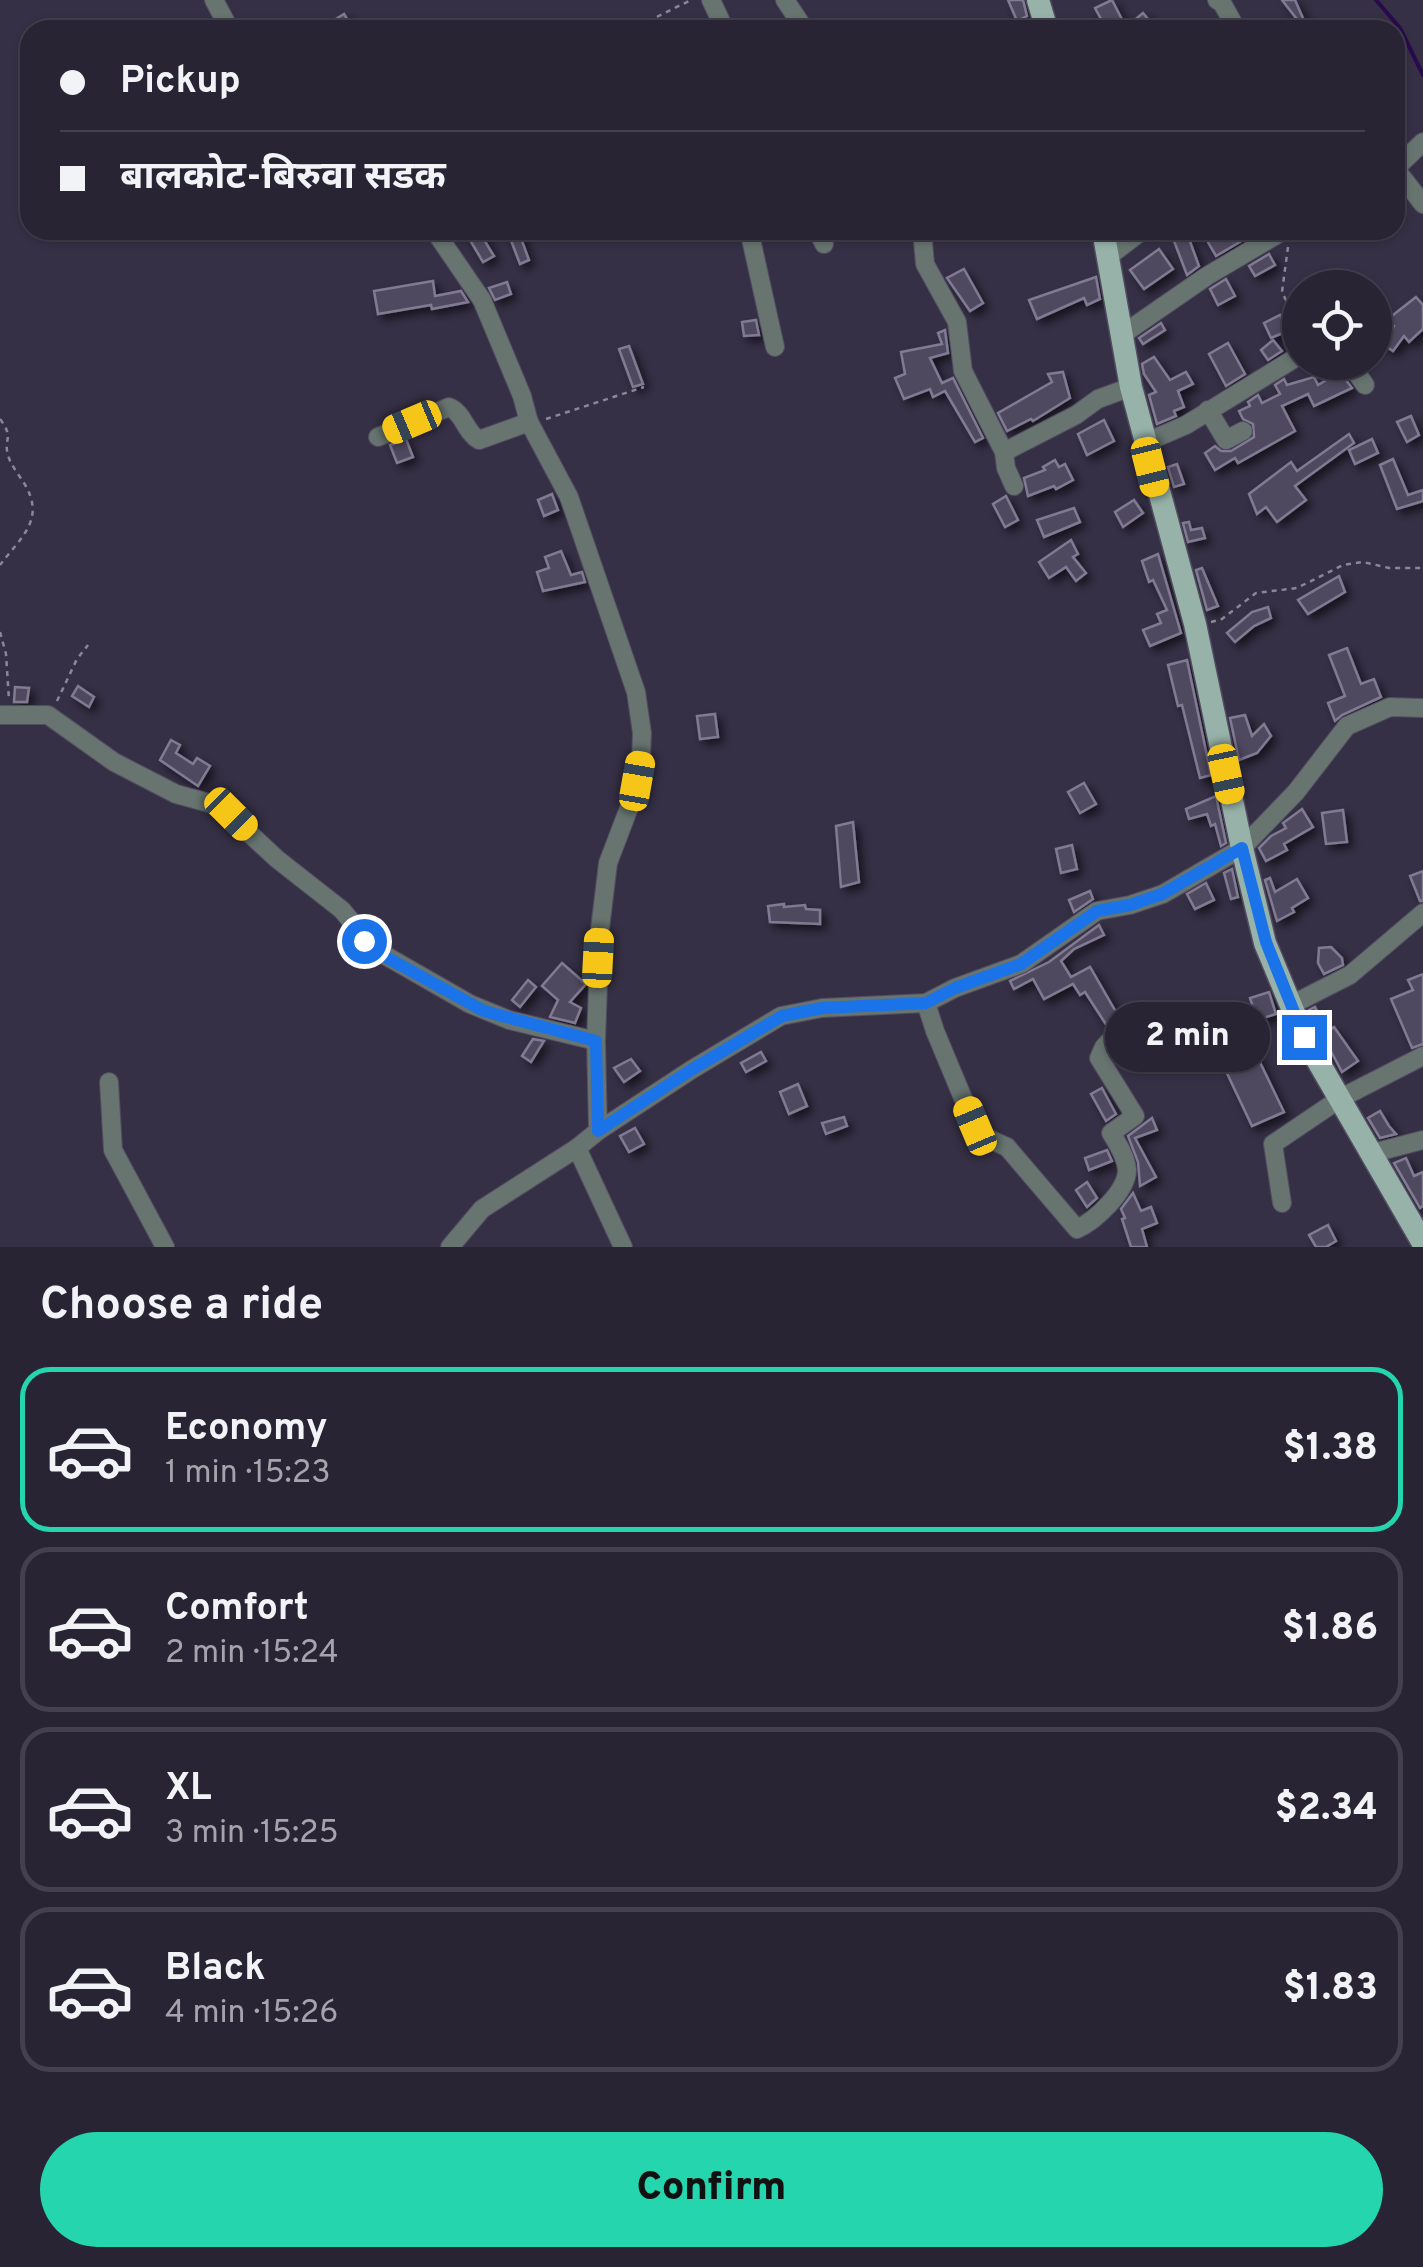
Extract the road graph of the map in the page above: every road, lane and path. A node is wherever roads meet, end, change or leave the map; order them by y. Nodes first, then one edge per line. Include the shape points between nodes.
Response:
1 (690, 0) edge
2 (650, 20) edge
3 (1405, 181) edge
4 (1423, 204) edge
5 (441, 240) edge
6 (750, 240) edge
7 (923, 240) edge
8 (1105, 240) edge
9 (1130, 240) edge
10 (1268, 240) edge
11 (1282, 240) edge
12 (1109, 256) junction
13 (1284, 270) edge
14 (1123, 334) junction
15 (775, 347) dead end
16 (1282, 366) edge
17 (1362, 380) edge
18 (1366, 385) dead end
19 (1131, 387) junction
20 (644, 388) dead end
21 (1208, 410) junction
22 (0, 418) edge
23 (530, 424) junction
24 (1243, 432) dead end
25 (378, 437) dead end
26 (1144, 443) junction
27 (1004, 452) junction
28 (1014, 486) dead end
29 (0, 565) edge
30 (1423, 568) edge
31 (1195, 624) junction
32 (0, 632) edge
33 (88, 644) dead end
34 (1423, 708) edge
35 (5, 714) edge
36 (48, 715) junction
37 (1242, 848) junction
38 (1423, 913) edge
39 (926, 1003) junction
40 (1290, 1005) junction
41 (1118, 1031) dead end
42 (596, 1041) junction
43 (1423, 1056) edge
44 (110, 1082) dead end
45 (1341, 1098) junction
46 (598, 1131) junction
47 (1423, 1140) edge
48 (577, 1148) junction
49 (1373, 1153) junction
50 (1282, 1203) dead end
51 (1423, 1243) edge
52 (165, 1247) edge
53 (450, 1247) edge
54 (623, 1247) edge

1 - 2 path
3 - 4 street
5 - 23 street via 482,300
6 - 15 street
7 - 27 street via 926,264 958,322 963,370
8 - 12 main road
9 - 12 street
10 - 14 street
11 - 13 path via 1288,248
12 - 14 main road
14 - 19 main road
16 - 21 street
17 - 18 street
19 - 26 main road
19 - 27 street
20 - 23 path
21 - 24 street via 1226,440
21 - 26 street
22 - 29 path via 9,434 8,456 34,505 31,523
23 - 25 street via 479,440 449,407
23 - 42 street via 568,497 640,714 637,781 608,862
26 - 31 main road
27 - 28 street
30 - 31 path via 1344,565 1297,588 1256,593 1222,619
31 - 37 main road
32 - 35 path
33 - 36 path
34 - 37 street via 1390,707 1347,726
35 - 36 street
36 - 42 street via 114,762 176,794 220,806 342,910 384,956 484,1011
37 - 39 street via 1162,894 1097,911 1021,964
37 - 40 main road
38 - 40 street via 1350,975
39 - 41 street via 978,1134 1007,1147 1077,1229 1098,1216 1126,1178 1111,1133 1135,1116 1100,1058
39 - 46 street via 782,1016
40 - 45 main road
42 - 46 street
43 - 45 street
44 - 52 street via 113,1150
45 - 49 main road
45 - 50 street via 1272,1144
46 - 48 street
47 - 49 street
48 - 53 street via 482,1209
48 - 54 street
49 - 51 main road

